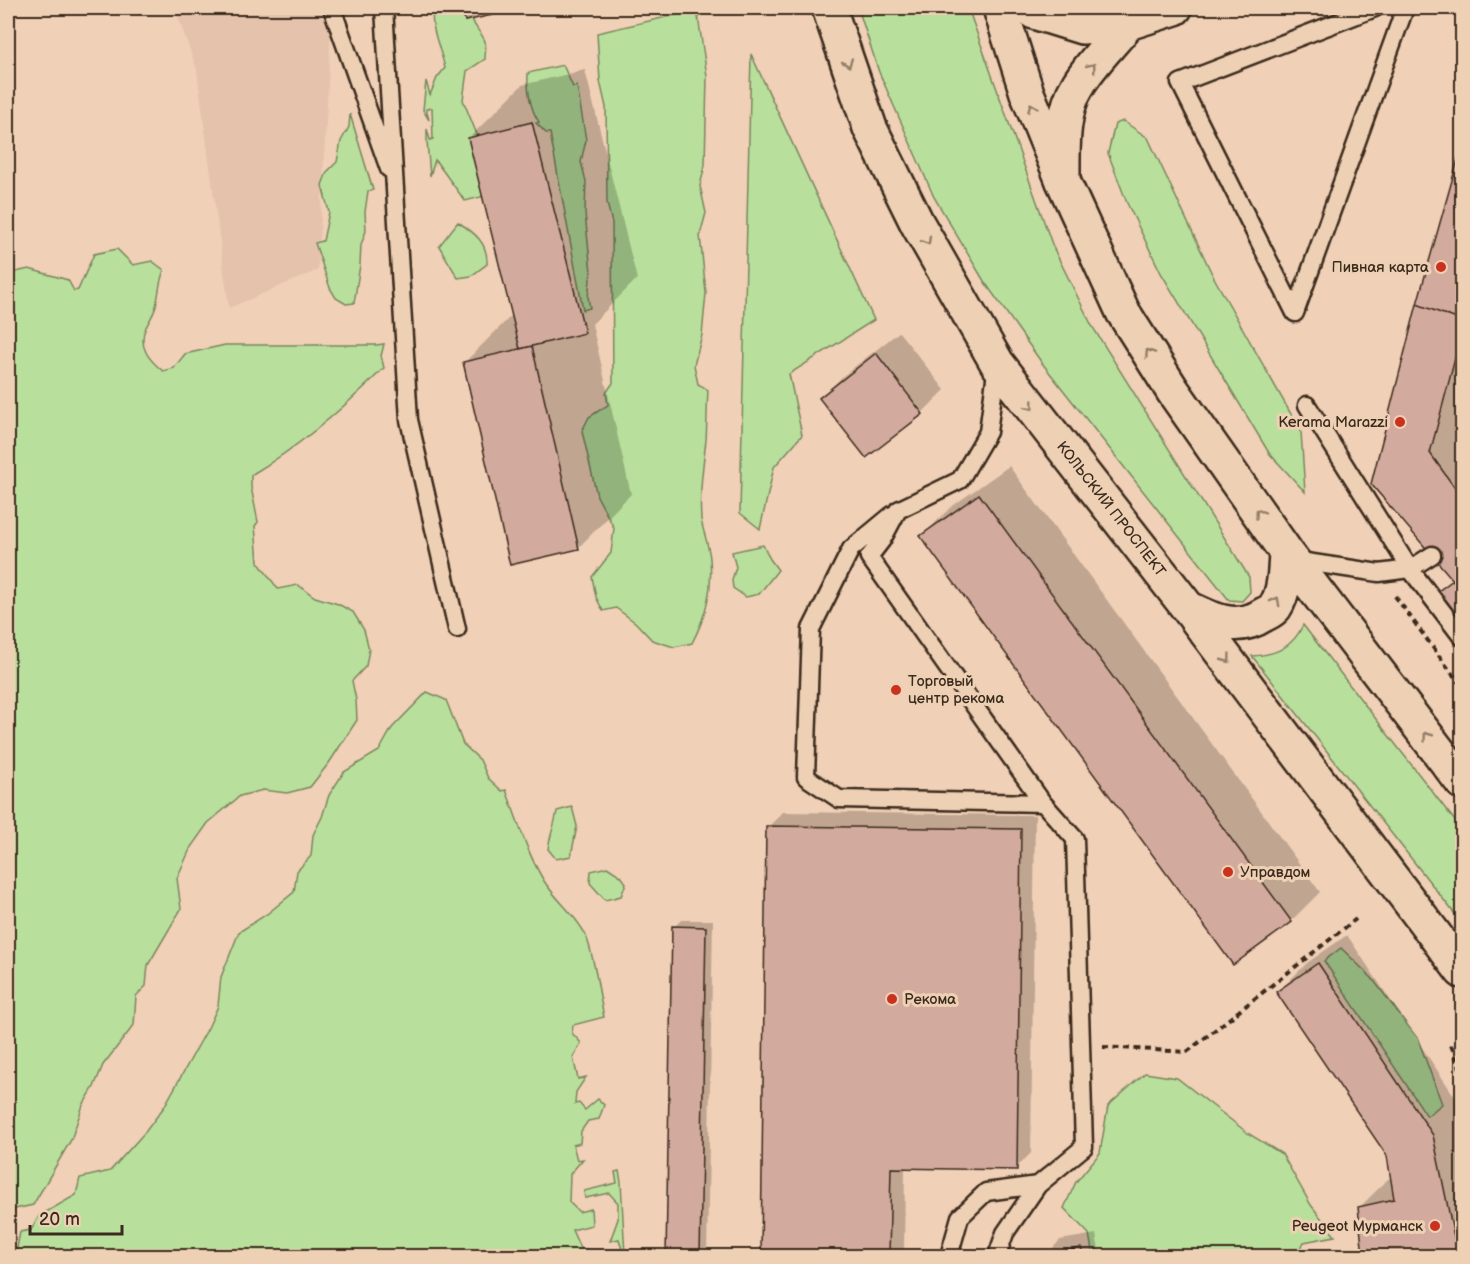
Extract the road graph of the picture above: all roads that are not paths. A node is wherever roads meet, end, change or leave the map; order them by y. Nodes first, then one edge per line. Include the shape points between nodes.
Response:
1 (332, 8) edge
2 (384, 8) edge
3 (829, 8) edge
4 (1000, 8) edge
5 (1028, 8) edge
6 (1175, 8) edge
7 (1375, 8) edge
8 (1405, 8) edge
9 (1128, 23) junction
10 (1063, 181) junction
11 (396, 190) junction
12 (997, 363) junction
13 (1307, 405) dead end
14 (898, 510) junction
15 (1432, 555) dead end
16 (1289, 556) junction
17 (1410, 569) junction
18 (1188, 608) junction
19 (457, 629) dead end
20 (1462, 638) edge
21 (1462, 782) edge
22 (1043, 803) junction
23 (1462, 971) edge
24 (1038, 1185) junction
25 (950, 1257) edge
26 (997, 1257) edge

1 - 11 lane
2 - 11 lane
3 -> 12 main road, КОЛЬСКИЙ ПРОСПЕКТ via 870,128 917,223
10 -> 4 main road via 1027,93
5 - 9 main road via 1082,27
6 - 9 main road
7 - 8 lane via 1180,83 1295,313
10 -> 9 main road via 1066,116 1077,86
16 -> 10 main road via 1173,391 1123,312
11 - 19 lane via 409,420
12 - 14 lane via 988,432 960,480
12 -> 18 main road, КОЛЬСКИЙ ПРОСПЕКТ
13 - 17 lane
14 - 22 lane via 869,557
14 - 22 lane via 851,549 811,629 806,777 839,799
15 - 17 lane
16 - 17 lane via 1379,573
18 -> 16 main road via 1234,625 1253,622 1274,609
21 -> 16 main road
17 - 20 lane
18 -> 23 main road, КОЛЬСКИЙ ПРОСПЕКТ
22 - 24 lane via 1075,839 1084,1147
24 - 25 lane via 986,1192 960,1217
24 - 26 lane via 1005,1233

